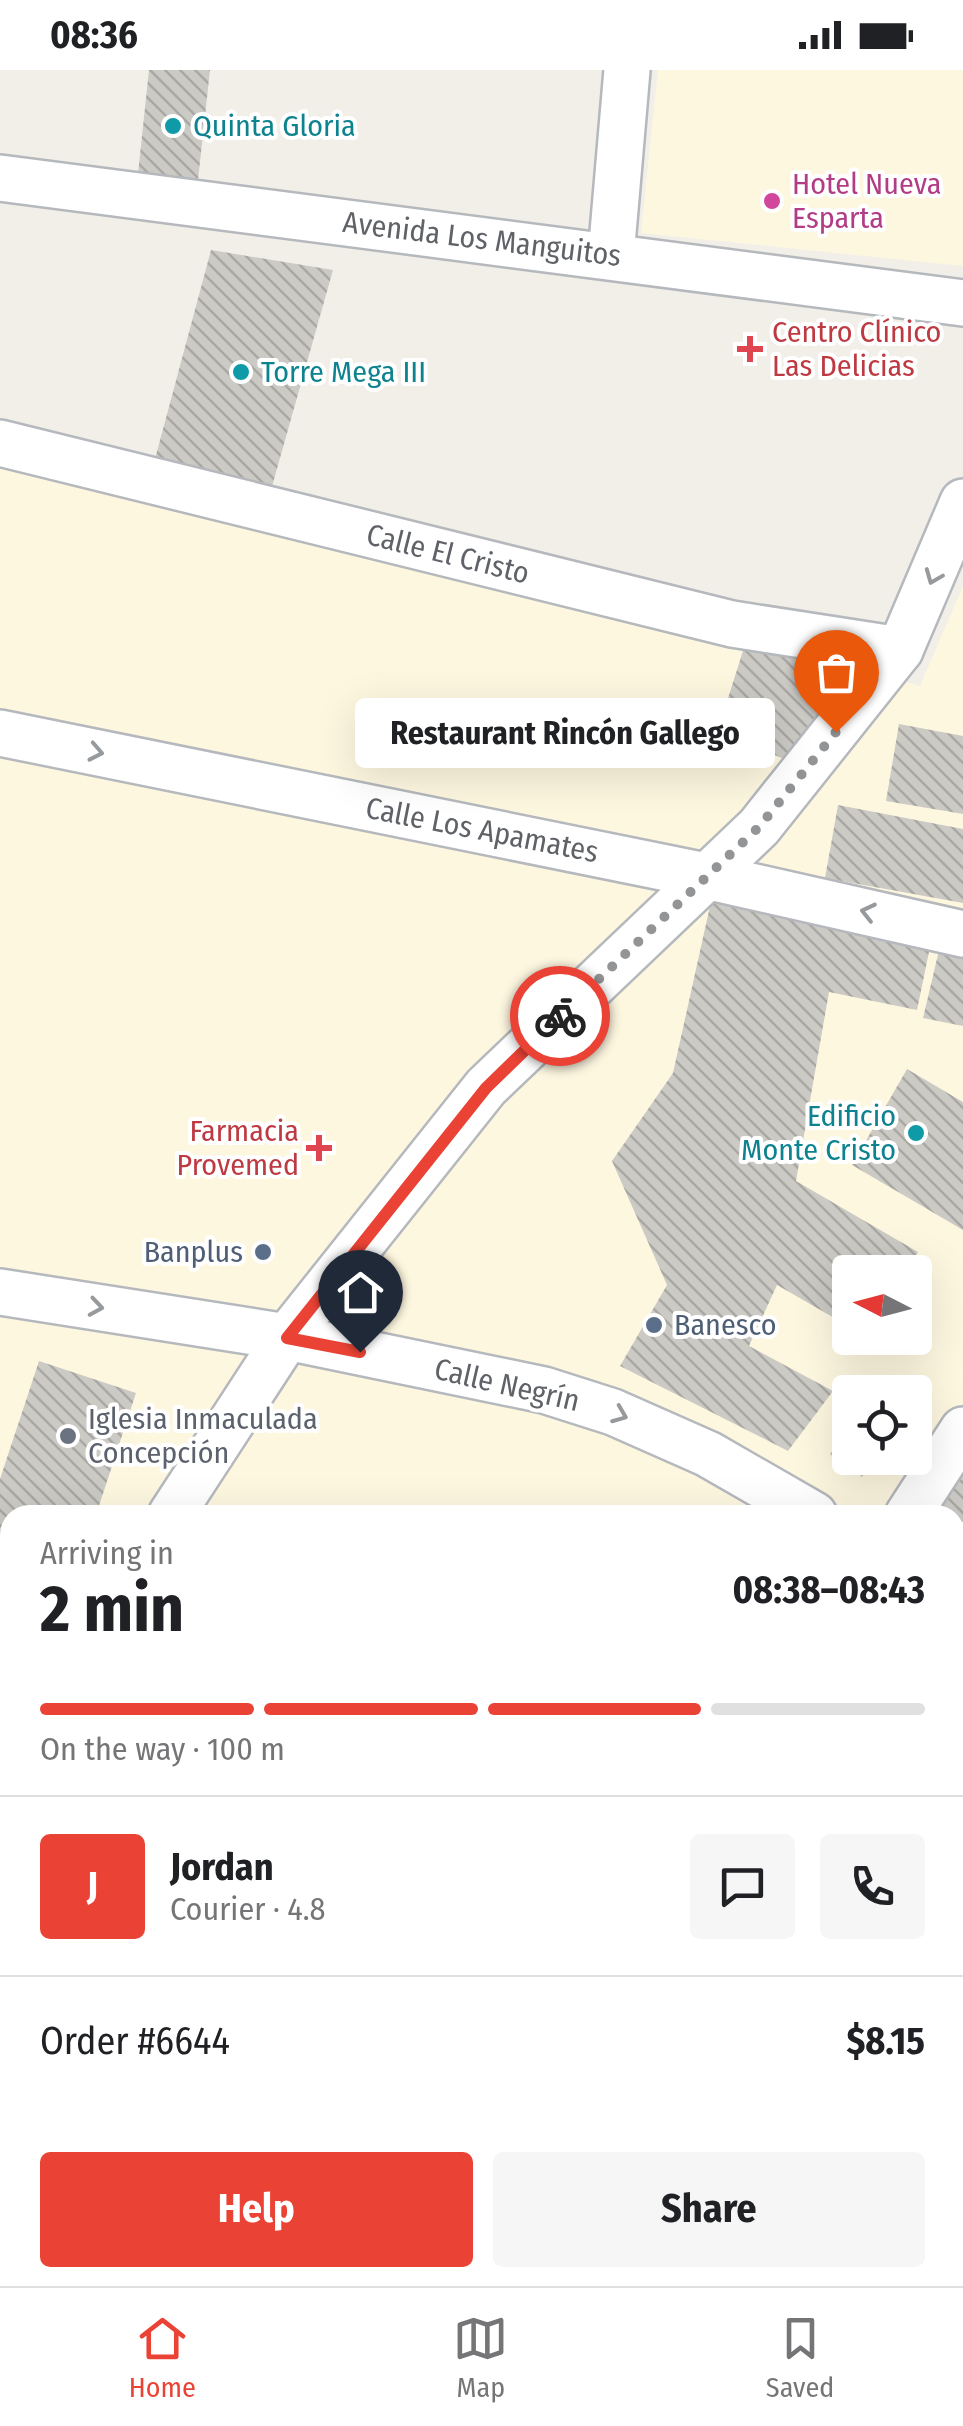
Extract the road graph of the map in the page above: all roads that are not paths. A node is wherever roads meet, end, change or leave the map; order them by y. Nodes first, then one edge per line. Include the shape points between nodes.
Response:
1 (627, 70) edge
2 (0, 178) edge
3 (611, 256) junction
4 (963, 303) edge
5 (0, 444) edge
6 (963, 502) edge
7 (900, 650) junction
8 (0, 733) edge
9 (706, 876) junction
10 (963, 934) edge
11 (0, 1292) edge
12 (287, 1338) junction
13 (963, 1430) edge
14 (178, 1505) edge
15 (797, 1505) edge
16 (914, 1505) edge

1 - 3 street
2 - 3 street, Avenida Los Manguitos
3 - 4 street, Avenida Los Manguitos
5 - 7 street, Calle El Cristo via 732,624
6 -> 7 street
7 - 9 street via 782,801
8 -> 9 street, Calle Los Apamates
10 -> 9 street, Calle Los Apamates
9 - 12 street via 486,1088
11 -> 12 street, Calle Negrín
12 - 14 street
12 -> 15 street, Calle Negrín via 544,1390 614,1412 708,1454
13 - 16 street

